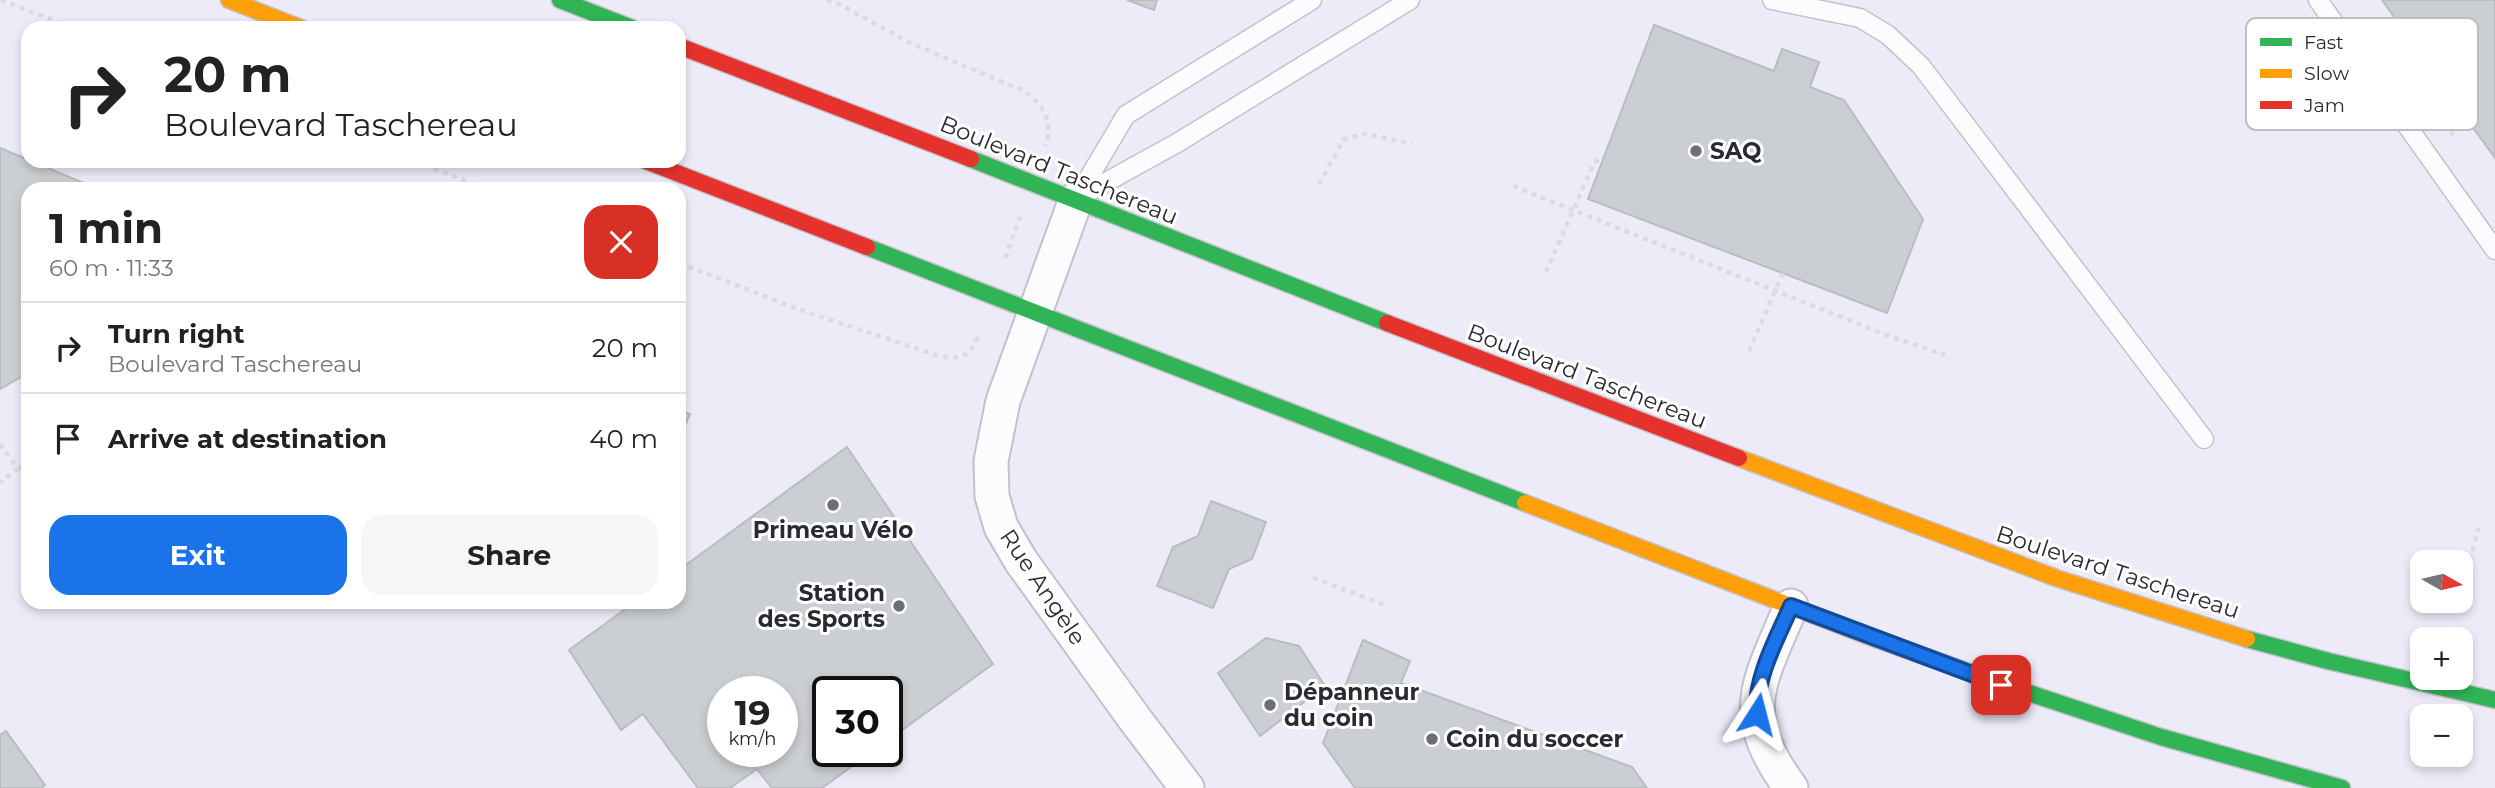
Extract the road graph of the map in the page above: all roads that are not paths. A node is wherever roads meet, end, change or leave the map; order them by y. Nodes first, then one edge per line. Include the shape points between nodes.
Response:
1 (229, 0) edge
2 (560, 0) edge
3 (1312, 0) edge
4 (1410, 0) edge
5 (1773, 0) edge
6 (2318, 0) edge
7 (1809, 3) edge
8 (2331, 18) edge
9 (283, 21) edge
10 (614, 21) edge
11 (686, 49) edge
12 (2410, 130) edge
13 (664, 168) edge
14 (1076, 199) junction
15 (2495, 250) edge
16 (1034, 311) junction
17 (2204, 439) dead end
18 (1791, 606) junction
19 (2495, 699) edge
20 (1187, 788) edge
21 (1791, 788) edge
22 (2342, 788) edge

1 - 9 main road
2 - 10 main road
3 - 14 lane via 1126,115
4 - 14 lane via 1177,143
5 - 7 lane
6 - 8 lane
7 - 17 lane via 1860,18 1888,35 1921,66
11 - 14 main road, Boulevard Taschereau
12 - 15 lane
13 - 16 main road
14 - 16 street, Rue Angèle
14 - 19 main road, Boulevard Taschereau via 1568,393 2103,595 2273,646
16 - 18 main road
16 - 20 street, Rue Angèle via 998,417 991,474 998,518 1034,581
18 - 21 street via 1756,703 1761,738
18 - 22 main road via 2080,713

